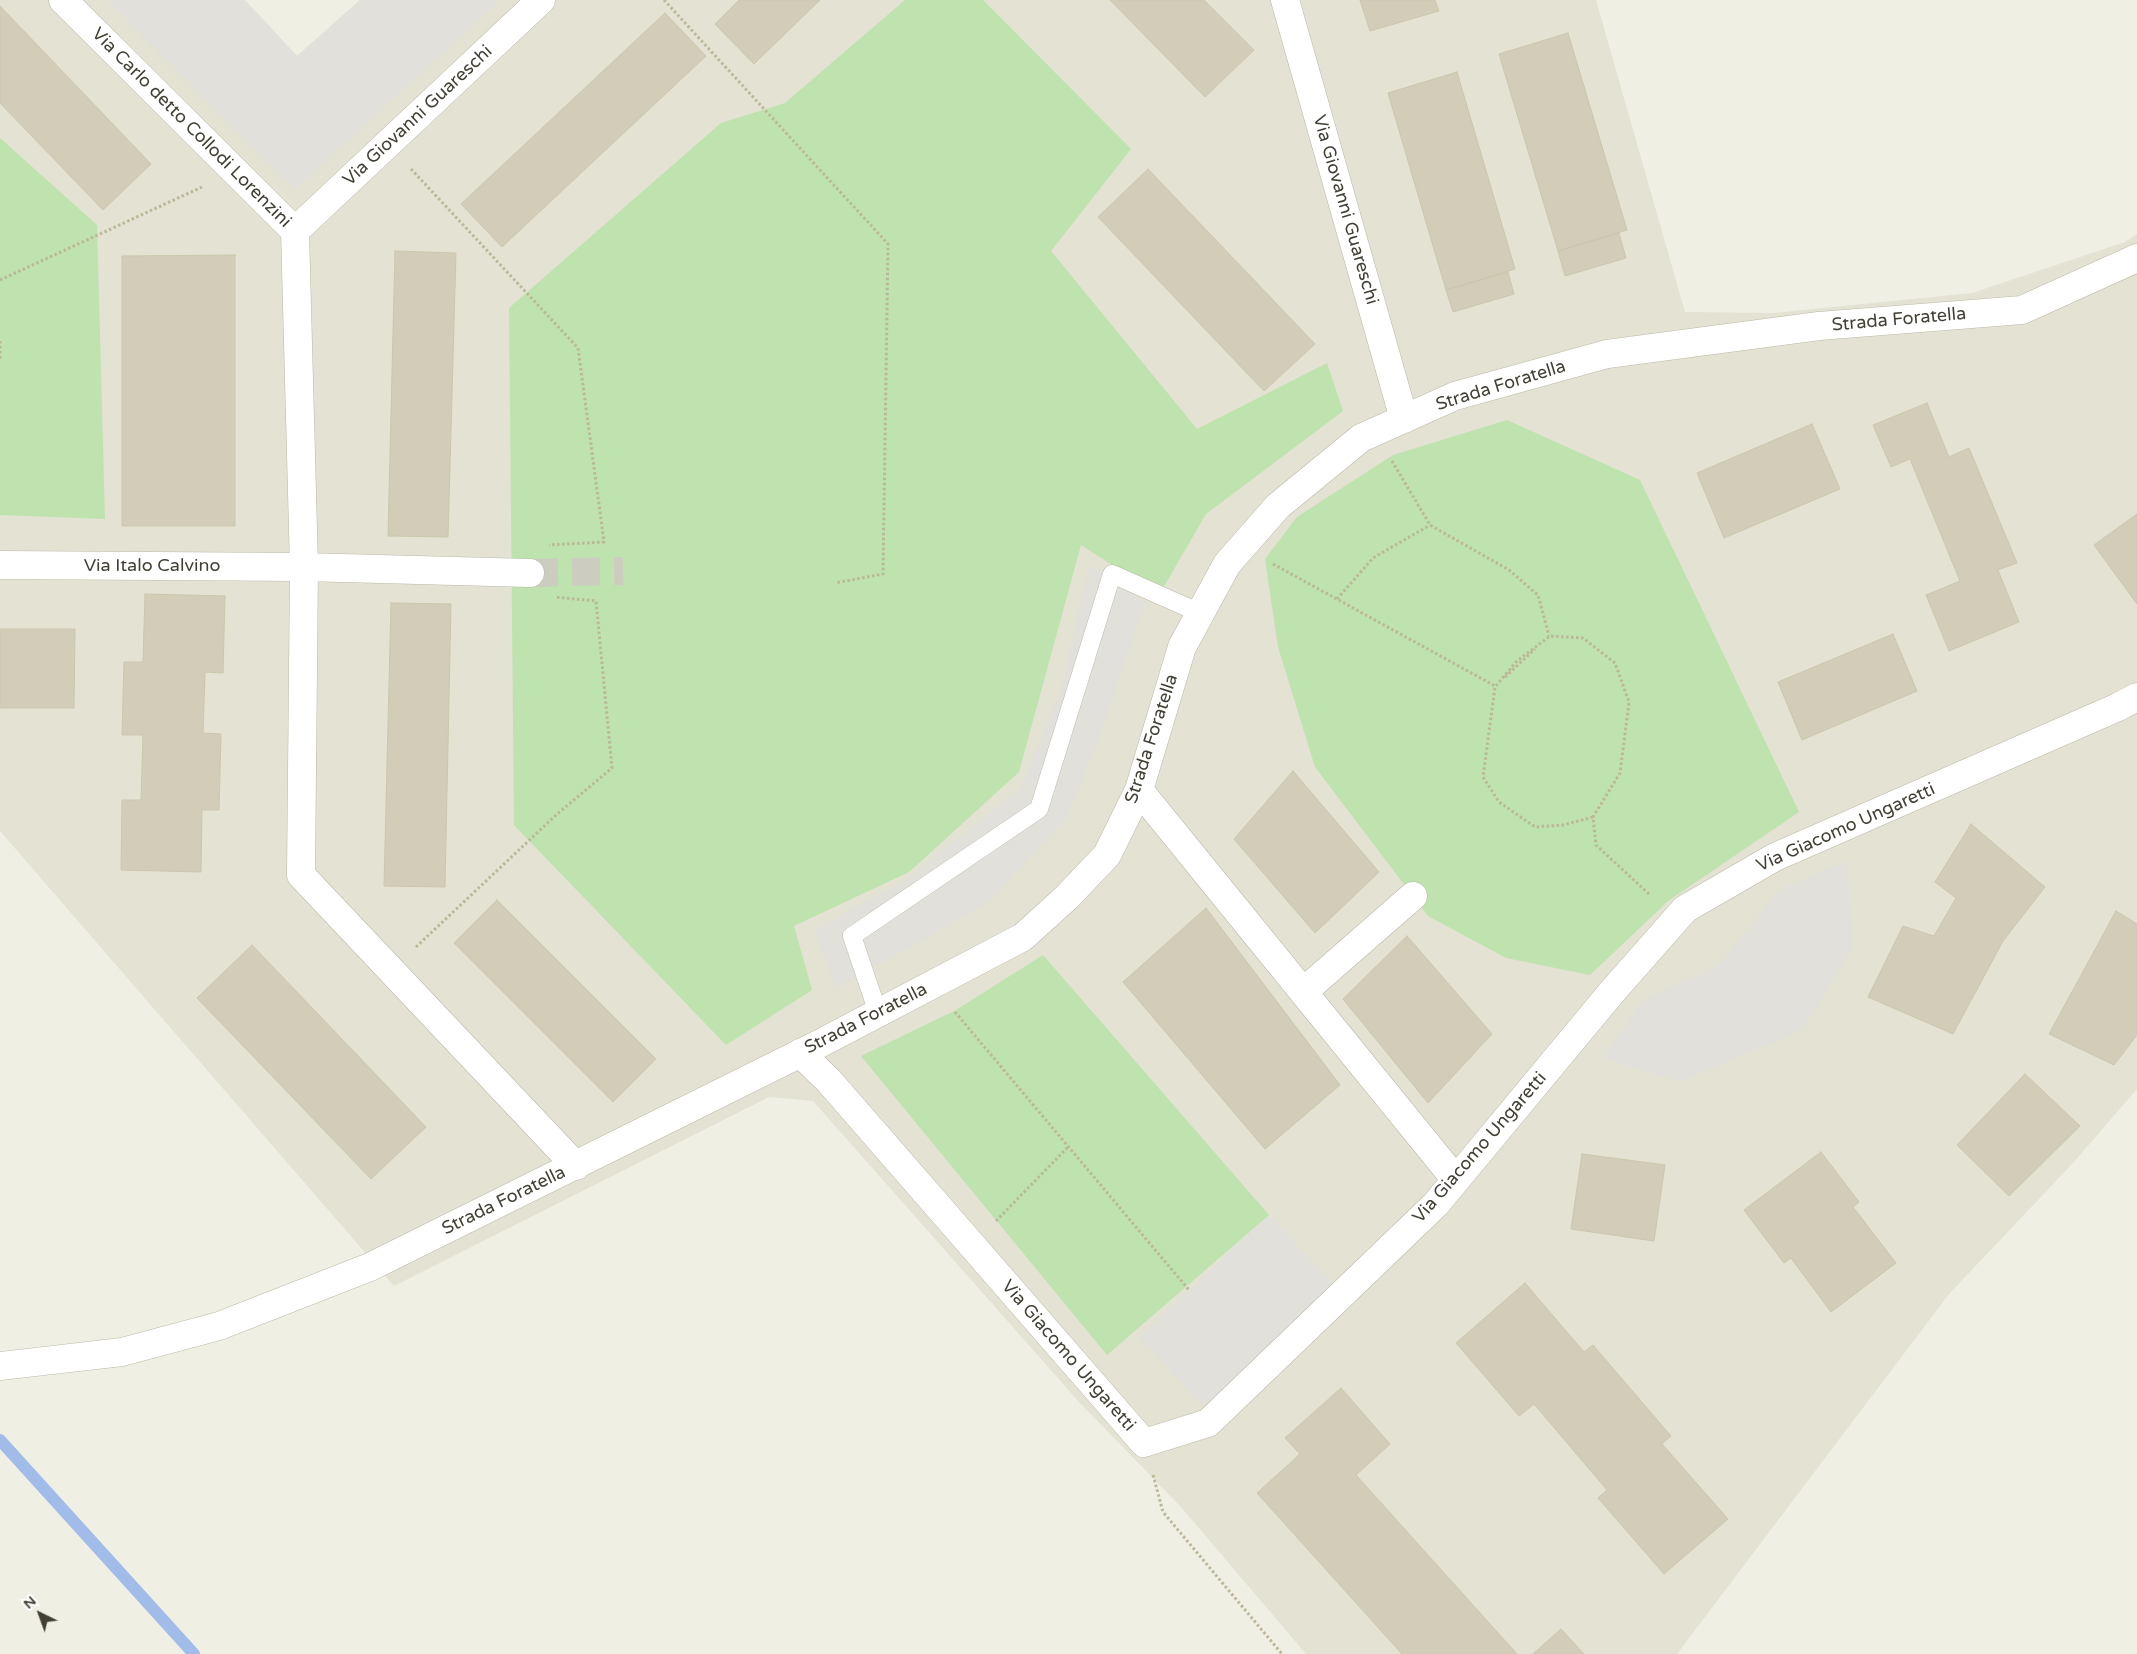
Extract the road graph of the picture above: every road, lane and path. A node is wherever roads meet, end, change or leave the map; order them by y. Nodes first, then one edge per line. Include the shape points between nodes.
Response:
1 (63, 0) edge
2 (541, 0) edge
3 (664, 0) edge
4 (1285, 0) edge
5 (388, 145) junction
6 (235, 172) junction
7 (295, 232) junction
8 (2137, 258) edge
9 (0, 280) edge
10 (0, 342) edge
11 (0, 360) edge
12 (1404, 419) junction
13 (1374, 432) junction
14 (1430, 525) junction
15 (1242, 547) junction
16 (0, 565) edge
17 (304, 567) junction
18 (530, 572) joint
19 (835, 583) dead end
20 (1337, 599) junction
21 (596, 601) dead end
22 (1200, 614) junction
23 (1550, 636) junction
24 (1495, 686) junction
25 (2137, 697) edge
26 (1139, 790) junction
27 (1593, 817) junction
28 (1413, 896) dead end
29 (1676, 919) junction
30 (391, 971) junction
31 (932, 984) junction
32 (1303, 992) junction
33 (878, 1013) junction
34 (800, 1053) junction
35 (1069, 1146) junction
36 (576, 1166) junction
37 (1456, 1180) junction
38 (972, 1245) junction
39 (1189, 1290) dead end
40 (0, 1366) edge
41 (1144, 1443) junction
42 (1282, 1654) edge

1 - 6 street, Via Carlo detto Collodi Lorenzini
2 - 5 street, Via Giovanni Guareschi
3 - 19 path via 888,244 883,574
4 - 12 street, Via Giovanni Guareschi
5 - 7 street, Via Giovanni Guareschi
5 - 18 path via 578,348 604,542 533,545
6 - 7 street, Via Carlo detto Collodi Lorenzini
6 - 9 path
7 - 17 street, Via Carlo detto Collodi Lorenzini
8 - 12 street, Strada Foratella via 2022,310 1819,326 1606,354 1455,396
10 - 11 path
12 - 13 street, Strada Foratella
13 - 14 path
13 - 15 street, Strada Foratella via 1361,438 1278,506
14 - 20 path via 1373,558
14 - 23 path via 1509,570 1538,595
15 - 20 path
15 - 22 street, Strada Foratella via 1227,564
16 - 17 street, Via Italo Calvino
17 - 18 street, Via Italo Calvino
17 - 30 street, Via Carlo detto Collodi Lorenzini via 301,875
20 - 24 path
21 - 30 path via 612,768 556,815
22 - 26 street, Strada Foratella via 1182,647
22 - 33 lane via 1112,574 1039,809 852,936
23 - 24 path via 1517,661
23 - 27 path via 1583,638 1615,663 1629,702 1620,774
24 - 27 path via 1483,777 1500,802 1534,827 1564,825
25 - 29 street, Via Giacomo Ungaretti via 1775,857 1686,908
26 - 31 street, Strada Foratella via 1107,855 1067,897 1023,937
26 - 32 street
27 - 29 path via 1596,845
28 - 32 street
29 - 37 street, Via Giacomo Ungaretti via 1610,993
30 - 36 street, Via Carlo detto Collodi Lorenzini
31 - 33 street, Strada Foratella
31 - 35 path
32 - 37 street
33 - 34 street, Strada Foratella
34 - 36 street, Strada Foratella
34 - 38 street, Via Giacomo Ungaretti via 829,1081
35 - 38 path
35 - 39 path
36 - 40 street, Strada Foratella via 370,1267 219,1326 122,1352
37 - 41 street, Via Giacomo Ungaretti via 1436,1204 1208,1423
38 - 41 street, Via Giacomo Ungaretti
41 - 42 path via 1164,1512

